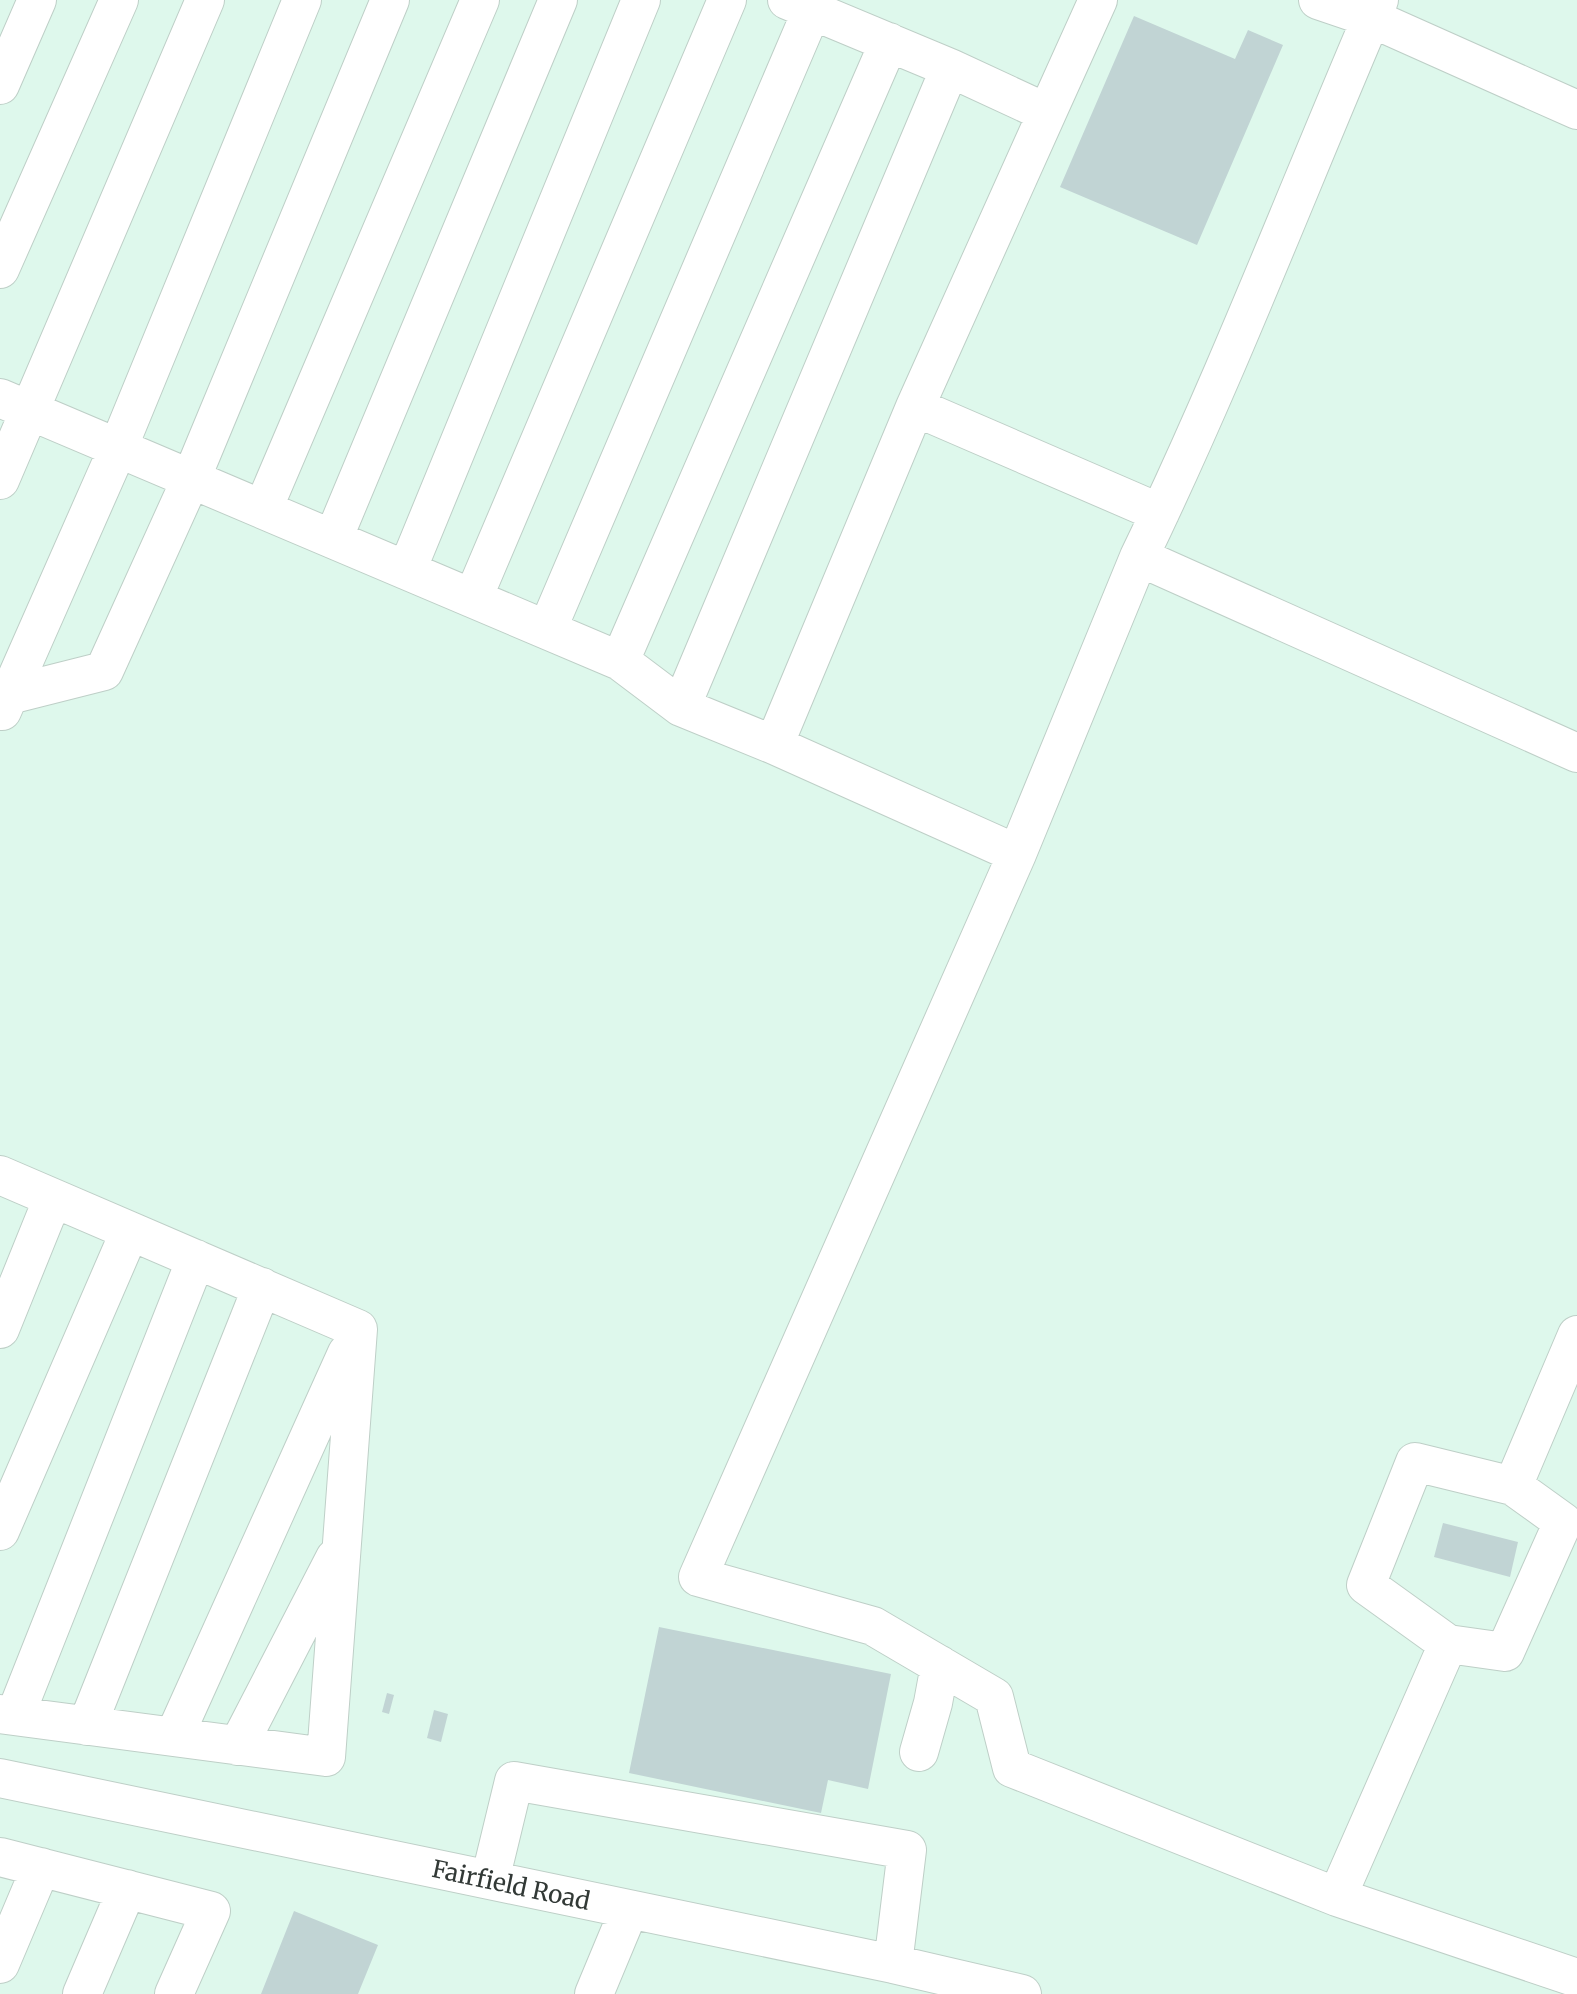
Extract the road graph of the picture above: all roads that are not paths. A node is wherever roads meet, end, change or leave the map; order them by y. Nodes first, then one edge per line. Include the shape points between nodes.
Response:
1 (37, 0) edge
2 (119, 0) edge
3 (205, 0) edge
4 (302, 0) edge
5 (390, 0) edge
6 (480, 0) edge
7 (558, 0) edge
8 (641, 0) edge
9 (727, 0) edge
10 (1098, 0) edge
11 (1318, 0) edge
12 (800, 5) edge
13 (1375, 9) edge
14 (889, 42) junction
15 (950, 68) junction
16 (0, 85) edge
17 (1577, 110) edge
18 (1047, 113) junction
19 (0, 269) edge
20 (15, 404) edge
21 (915, 407) junction
22 (118, 448) junction
23 (191, 479) junction
24 (0, 480) edge
25 (263, 509) junction
26 (1160, 513) junction
27 (333, 539) junction
28 (1139, 557) junction
29 (407, 570) junction
30 (473, 598) junction
31 (547, 629) junction
32 (620, 661) junction
33 (5, 705) edge
34 (681, 707) junction
35 (774, 745) junction
36 (1577, 753) edge
37 (1017, 854) junction
38 (0, 1175) edge
39 (53, 1198) junction
40 (130, 1231) junction
41 (196, 1259) junction
42 (262, 1287) junction
43 (0, 1329) edge
44 (358, 1329) junction
45 (1577, 1335) edge
46 (1513, 1486) junction
47 (0, 1531) edge
48 (342, 1543) junction
49 (1448, 1644) junction
50 (940, 1665) junction
51 (7, 1715) edge
52 (87, 1726) junction
53 (174, 1737) junction
54 (238, 1746) junction
55 (919, 1752) dead end
56 (0, 1778) edge
57 (0, 1857) edge
58 (41, 1867) junction
59 (490, 1880) junction
60 (127, 1889) junction
61 (1336, 1897) junction
62 (629, 1910) junction
63 (0, 1964) edge
64 (893, 1964) junction
65 (1577, 1978) edge
66 (82, 1994) edge
67 (174, 1994) edge
68 (594, 1994) edge
69 (1022, 1994) edge

1 - 16 street
2 - 19 street
3 - 20 street
4 - 22 street
5 - 23 street
6 - 25 street
7 - 27 street
8 - 29 street
9 - 30 street
10 - 18 street
11 - 13 street
12 - 14 street
12 - 31 street
13 - 17 street
13 - 26 street
14 - 15 street
14 - 32 street
15 - 18 street
15 - 34 street
18 - 21 street
20 - 22 street
20 - 24 street
21 - 26 street
21 - 35 street
22 - 23 street
22 - 33 street
23 - 25 street
23 - 33 street via 104,671
25 - 27 street
26 - 28 street
27 - 29 street
28 - 36 street
28 - 37 street
29 - 30 street
30 - 31 street
31 - 32 street
32 - 34 street
34 - 35 street
35 - 37 street
37 - 50 street via 698,1577 873,1626
38 - 39 street
39 - 40 street
39 - 43 street
40 - 41 street
40 - 47 street
41 - 42 street
41 - 51 street
42 - 44 street
42 - 52 street
44 - 48 street
44 - 53 street
45 - 46 street
46 - 49 street via 1563,1522 1505,1652
46 - 49 street via 1415,1462 1366,1585
48 - 54 street
48 - 54 street via 326,1757
49 - 61 street
50 - 55 street
50 - 61 street via 994,1697 1012,1768
51 - 52 street
52 - 53 street
53 - 54 street
56 - 59 street, Fairfield Road
57 - 58 street
58 - 60 street
58 - 63 street
59 - 62 street, Fairfield Road
59 - 64 street via 514,1781 907,1850
60 - 66 street
60 - 67 street via 211,1911
61 - 65 street
62 - 64 street, Fairfield Road
62 - 68 street
64 - 69 street, Fairfield Road

